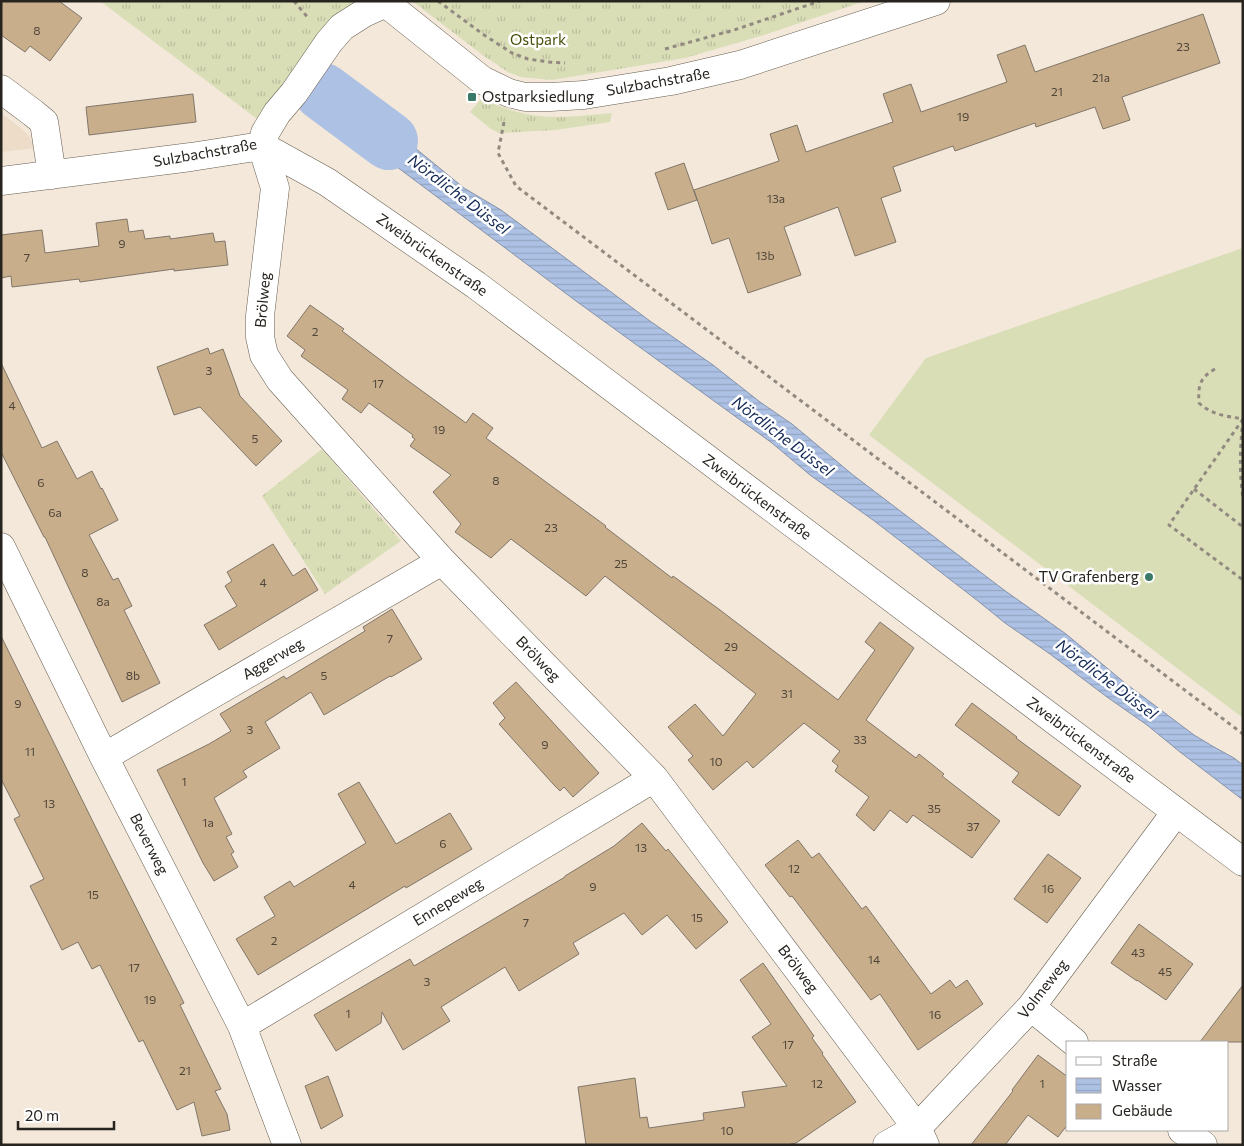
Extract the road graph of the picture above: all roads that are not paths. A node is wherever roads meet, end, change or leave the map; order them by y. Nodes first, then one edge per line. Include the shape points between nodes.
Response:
1 (936, 1) edge
2 (385, 2) edge
3 (1, 89) edge
4 (262, 146) junction
5 (52, 175) junction
6 (1, 181) edge
7 (1, 547) edge
8 (442, 561) junction
9 (104, 756) junction
10 (654, 778) junction
11 (1176, 812) junction
12 (1243, 862) edge
13 (1031, 1007) junction
14 (242, 1026) junction
15 (1073, 1041) edge
16 (1183, 1131) edge
17 (921, 1136) edge
18 (287, 1145) edge
19 (887, 1145) edge
20 (1203, 1145) edge

1 - 2 street, Sulzbachstraße via 740,66 670,82 550,98 526,98 482,80
2 - 4 street, Sulzbachstraße via 342,27 329,42 277,113 265,133
3 - 5 street via 44,122
4 - 5 street, Sulzbachstraße
4 - 8 street, Brölweg via 276,188 260,316 264,355 280,380
4 - 11 street, Zweibrückenstraße via 327,182 476,285
5 - 6 street, Sulzbachstraße
7 - 9 street, Beverweg
8 - 9 street, Aggerweg
8 - 10 street, Brölweg
9 - 14 street, Beverweg
10 - 14 street, Ennepeweg
10 - 17 street, Brölweg
11 - 12 street, Zweibrückenstraße
11 - 13 street, Volmeweg
13 - 15 street
13 - 17 street, Volmeweg
14 - 18 street, Beverweg
16 - 20 street
17 - 19 street, Volmeweg

